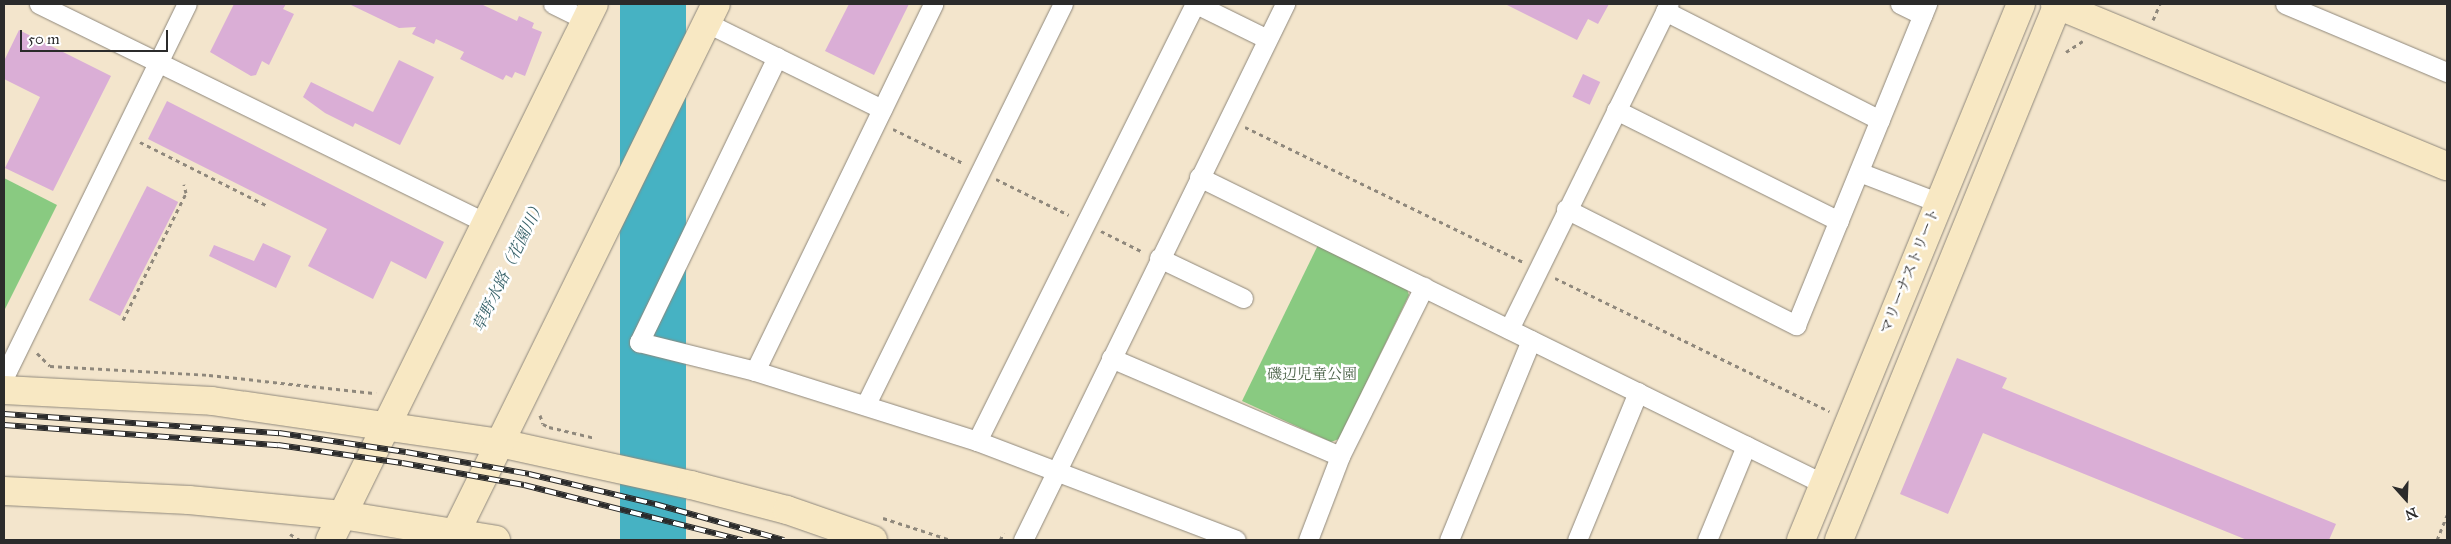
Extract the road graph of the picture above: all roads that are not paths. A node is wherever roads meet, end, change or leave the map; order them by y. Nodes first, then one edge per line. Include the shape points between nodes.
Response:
1 (39, 4) edge
2 (187, 4) edge
3 (553, 4) edge
4 (933, 4) edge
5 (1063, 4) edge
6 (1196, 4) edge
7 (1285, 4) edge
8 (1900, 4) edge
9 (2021, 4) edge
10 (2057, 4) edge
11 (2285, 4) edge
12 (1667, 7) edge
13 (1925, 9) edge
14 (590, 12) edge
15 (711, 13) edge
16 (1268, 38) junction
17 (777, 57) junction
18 (158, 62) junction
19 (2447, 72) edge
20 (1616, 110) junction
21 (879, 115) junction
22 (1880, 120) junction
23 (2447, 166) edge
24 (1859, 172) junction
25 (1199, 176) junction
26 (1937, 202) junction
27 (1566, 209) junction
28 (1839, 221) junction
29 (486, 223) junction
30 (1159, 258) junction
31 (1424, 287) junction
32 (1243, 298) dead end
33 (1509, 329) junction
34 (1531, 340) junction
35 (1111, 358) junction
36 (755, 371) junction
37 (4, 377) edge
38 (4, 390) edge
39 (1638, 392) junction
40 (866, 404) junction
41 (386, 426) junction
42 (977, 441) junction
43 (500, 443) junction
44 (1746, 446) junction
45 (1340, 456) junction
46 (1057, 470) junction
47 (1824, 484) junction
48 (4, 491) edge
49 (342, 515) junction
50 (454, 536) edge
51 (330, 540) edge
52 (496, 540) edge
53 (873, 540) edge
54 (1023, 540) edge
55 (1236, 540) edge
56 (1308, 540) edge
57 (1449, 540) edge
58 (1577, 540) edge
59 (1707, 540) edge
60 (1801, 540) edge
61 (1838, 540) edge

1 - 18 street
2 - 18 street
3 - 14 street
4 - 21 street
5 - 40 street
6 - 16 street
6 - 42 street
7 - 16 street
8 - 13 street
9 - 26 street, マリーナストリート
10 - 23 street
10 - 61 street
11 - 19 street
12 - 20 street
12 - 22 street
13 - 22 street
14 - 29 street
15 - 17 street
15 - 43 street
16 - 25 street
17 - 21 street
17 - 36 street via 639,342
18 - 29 street
18 - 37 street
20 - 27 street
20 - 28 street
21 - 36 street
22 - 24 street
24 - 26 street
24 - 28 street
25 - 30 street
25 - 31 street
26 - 47 street, マリーナストリート
27 - 28 street via 1796,325
27 - 33 street
29 - 41 street
30 - 32 street
30 - 35 street
31 - 33 street
31 - 45 street
33 - 34 street
34 - 39 street
34 - 57 street
35 - 45 street
35 - 46 street
36 - 40 street
38 - 41 street via 212,401
39 - 44 street
39 - 58 street
40 - 42 street
41 - 43 street
41 - 49 street
42 - 46 street
43 - 50 street
43 - 53 street via 692,485 787,510
44 - 47 street
44 - 59 street
45 - 56 street
46 - 54 street
46 - 55 street
47 - 60 street, マリーナストリート
48 - 49 street via 189,500
49 - 50 street
49 - 51 street
50 - 52 street

